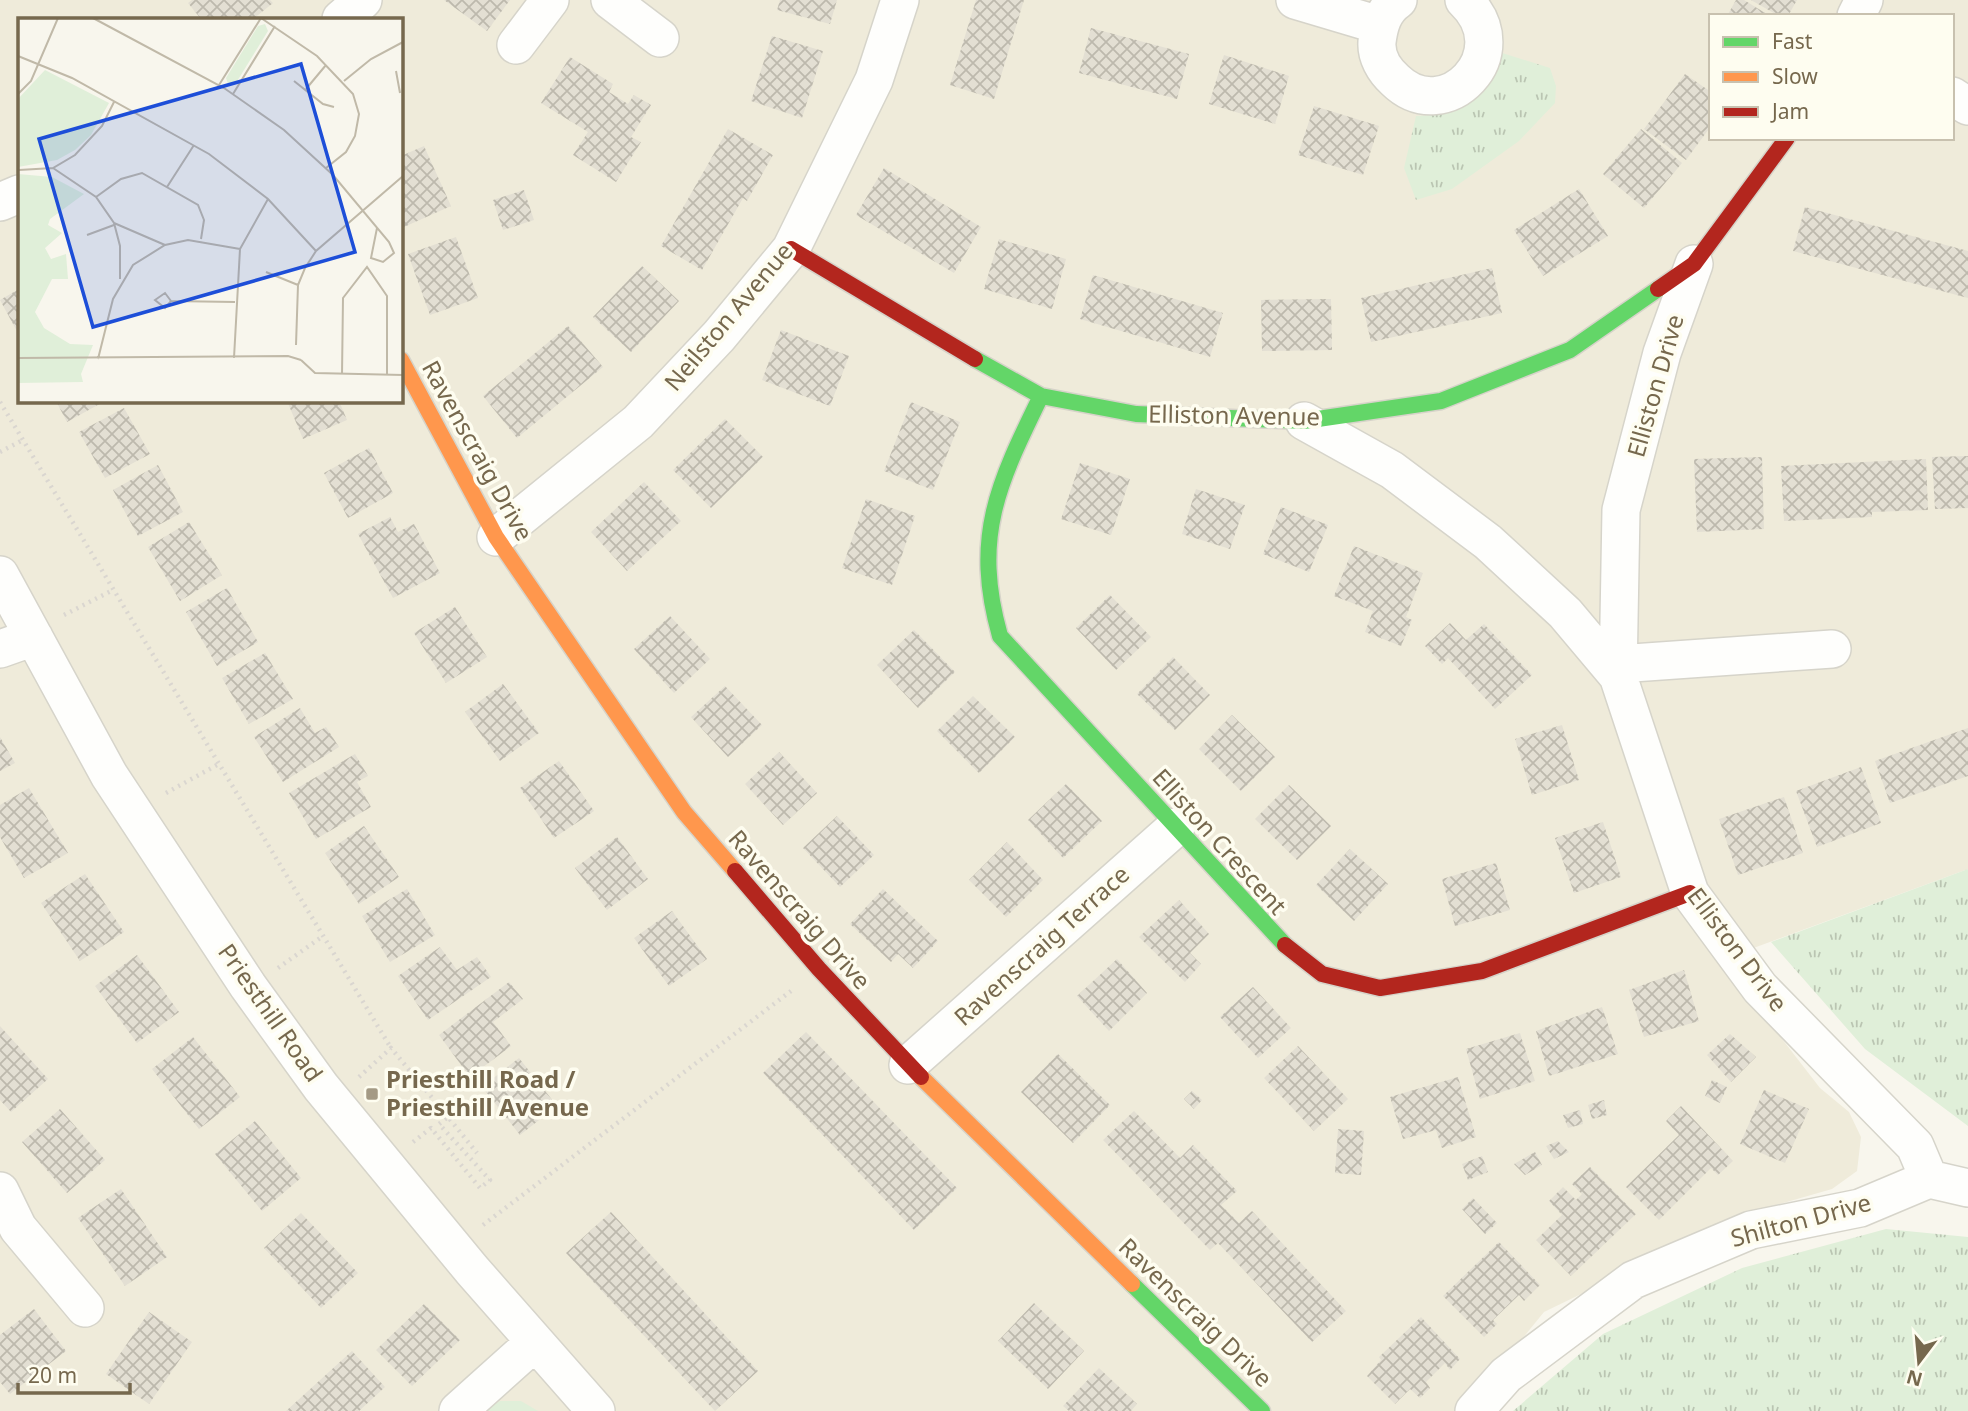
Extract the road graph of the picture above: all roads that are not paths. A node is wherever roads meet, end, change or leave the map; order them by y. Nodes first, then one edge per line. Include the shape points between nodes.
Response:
1 (363, 0) edge
2 (550, 0) edge
3 (610, 0) edge
4 (900, 0) edge
5 (1294, 0) edge
6 (1464, 0) edge
7 (1388, 13) edge
8 (342, 18) edge
9 (660, 38) dead end
10 (516, 45) dead end
11 (1786, 140) edge
12 (18, 194) edge
13 (0, 202) edge
14 (791, 249) junction
15 (1695, 264) junction
16 (402, 362) edge
17 (1041, 396) junction
18 (1304, 421) junction
19 (496, 537) junction
20 (0, 575) edge
21 (22, 639) edge
22 (1832, 649) dead end
23 (1618, 670) junction
24 (1176, 827) junction
25 (1690, 894) junction
26 (908, 1065) junction
27 (1929, 1179) junction
28 (1968, 1188) edge
29 (0, 1191) edge
30 (9, 1234) edge
31 (85, 1308) dead end
32 (535, 1342) junction
33 (458, 1411) edge
34 (596, 1411) edge
35 (1262, 1411) edge
36 (1474, 1411) edge

1 - 8 street
2 - 10 street
3 - 9 street
4 - 14 street, Neilston Avenue via 874,80
5 - 7 street
6 - 7 street via 1476,11 1485,34 1483,58 1470,79 1450,92 1426,96 1403,88 1386,72 1377,49
11 - 15 street, Elliston Avenue
12 - 13 street
14 - 17 street, Elliston Avenue
14 - 19 street, Neilston Avenue via 719,336 638,422
15 - 18 street, Elliston Avenue via 1570,350 1441,401
15 - 23 street, Elliston Drive via 1662,353 1621,510
16 - 19 street, Ravenscraig Drive
17 - 18 street, Elliston Avenue via 1136,414
17 - 24 street, Elliston Crescent via 1000,479 988,524 986,576 991,611 1000,636
18 - 23 street, Elliston Drive via 1392,470 1488,542
19 - 26 street, Ravenscraig Drive via 684,812
20 - 21 street, Priesthill Road
21 - 32 street, Priesthill Road via 250,988 333,1101
22 - 23 street
23 - 25 street, Elliston Drive
24 - 25 street, Elliston Crescent via 1275,937 1322,974 1380,988 1482,971
24 - 26 street, Ravenscraig Terrace
25 - 27 street, Elliston Drive via 1760,988 1915,1146
26 - 35 street, Ravenscraig Drive
27 - 28 street
27 - 36 street, Shilton Drive via 1860,1208 1751,1230 1633,1280 1506,1375
29 - 30 street
30 - 31 street
32 - 33 street
32 - 34 street, Priesthill Road

